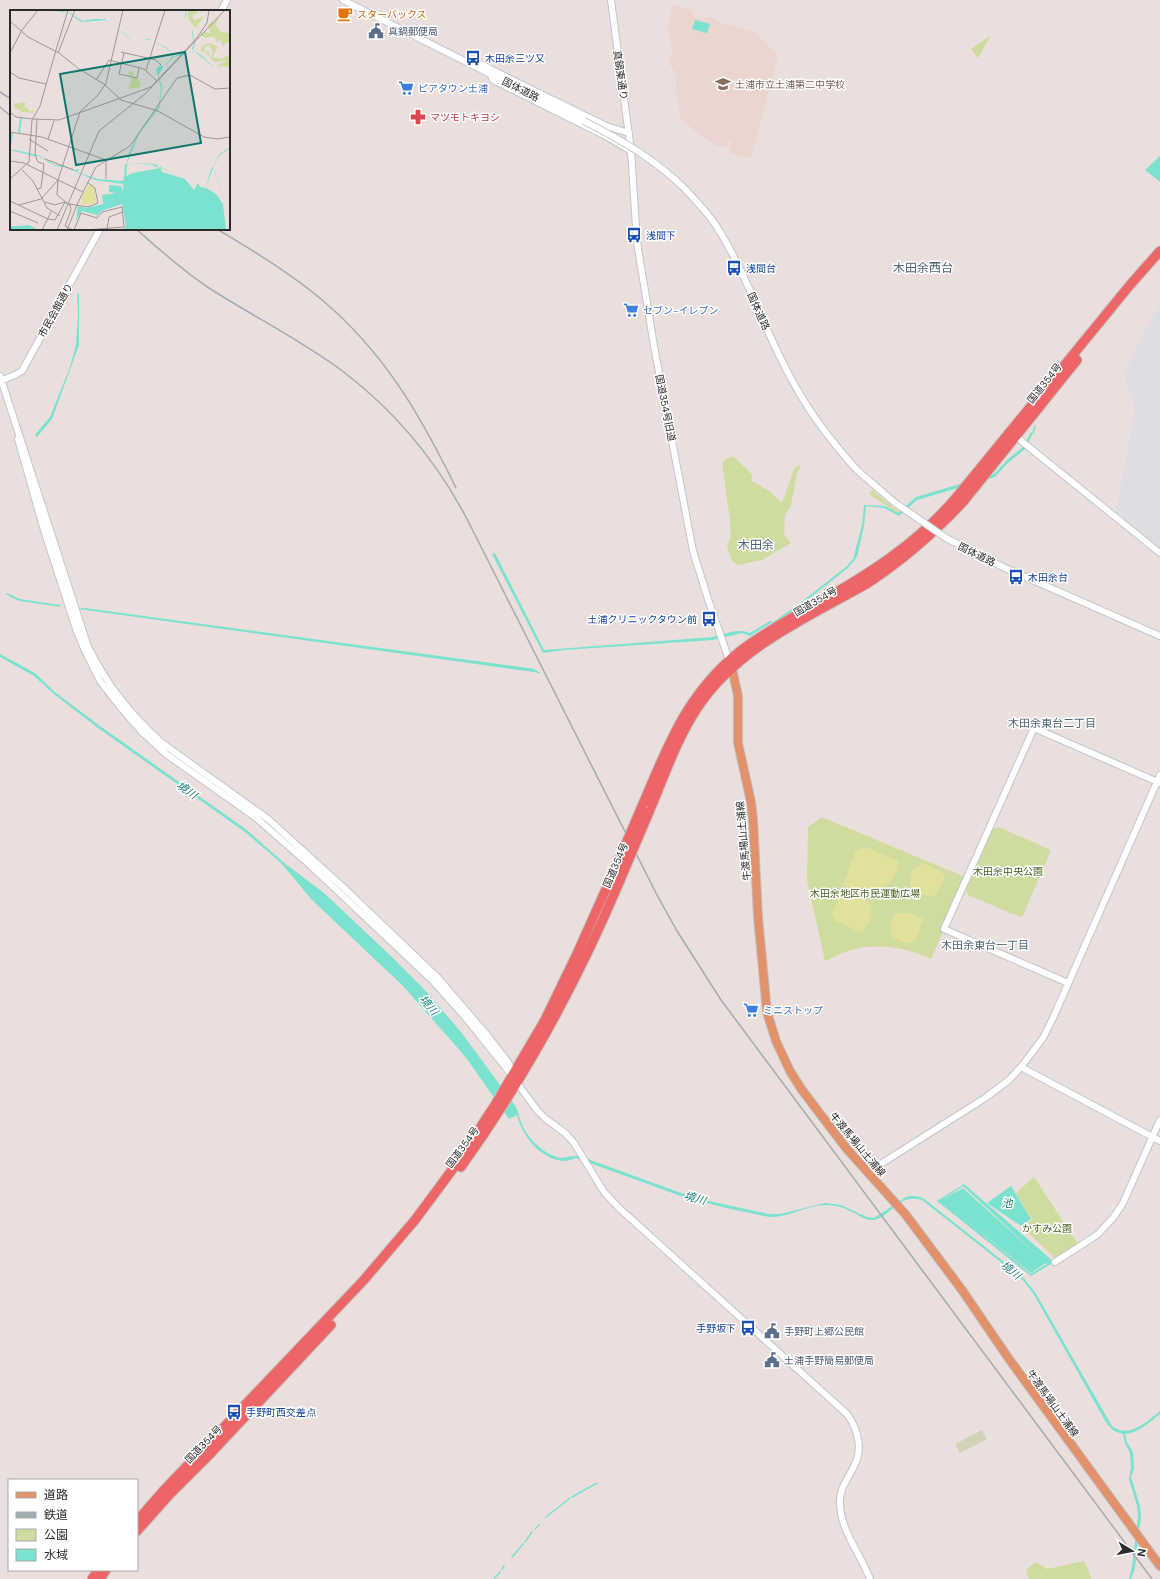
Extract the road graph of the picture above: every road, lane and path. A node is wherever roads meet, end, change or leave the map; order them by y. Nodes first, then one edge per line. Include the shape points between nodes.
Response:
1 (227, 0) edge
2 (343, 0) edge
3 (611, 0) edge
4 (222, 10) edge
5 (467, 62) junction
6 (490, 74) junction
7 (629, 133) junction
8 (631, 151) junction
9 (99, 230) edge
10 (1160, 251) edge
11 (1160, 260) edge
12 (0, 379) edge
13 (1013, 434) junction
14 (1160, 553) edge
15 (1160, 636) edge
16 (731, 664) junction
17 (1160, 775) edge
18 (1158, 782) edge
19 (1068, 983) junction
20 (1021, 1067) junction
21 (515, 1079) junction
22 (498, 1108) junction
23 (1160, 1120) edge
24 (1152, 1137) junction
25 (1160, 1141) edge
26 (868, 1172) junction
27 (1055, 1262) dead end
28 (138, 1520) edge
29 (138, 1530) edge
30 (1160, 1566) edge
31 (870, 1579) edge

1 - 4 street
2 - 5 street, 国体道路
3 - 7 street, 真鍋東通り
5 - 6 street, 国体道路
5 - 7 street via 482,64 606,126
6 - 8 street via 493,80
6 - 15 street, 国体道路, bridge via 640,151 685,189 711,219 726,243 783,363 807,407 826,434 858,470 894,502 946,538 1005,568
7 - 8 street, 真鍋東通り
8 - 16 street, 国道354号旧道 via 638,242 677,473 696,561
9 - 12 street, 市民会館通り via 22,370
10 - 13 highway, 国道354号 via 1130,285
11 - 13 highway, 国道354号
12 - 21 street via 76,629 100,681 142,732 166,754 270,829 432,980
13 - 14 street
13 - 16 highway, 国道354号 via 915,540 864,576 758,638
16 - 21 highway, 国道354号, bridge via 691,719 598,932 568,993
16 - 21 highway, 国道354号, bridge via 696,697 679,722 566,977
16 - 26 main road, 牛渡馬場山土浦線 via 738,696 738,743 753,819 758,917 769,1021 794,1077 846,1148
17 - 18 street
18 - 19 street
18 - 19 street via 1034,728 959,895 944,929
19 - 20 street via 1043,1038
20 - 24 street
20 - 26 street via 1009,1080 985,1098
21 - 22 highway, 国道354号
21 - 31 street via 528,1099 570,1138 604,1192 619,1208 853,1421 860,1451 859,1458 843,1486 840,1506 848,1533
22 - 28 highway, 国道354号 via 415,1220 363,1281
22 - 29 highway, 国道354号 via 459,1170 395,1254
23 - 24 street
24 - 25 street
24 - 27 street via 1123,1203 1113,1218 1097,1234
26 - 30 main road, 牛渡馬場山土浦線 via 906,1215 962,1290 1009,1359

